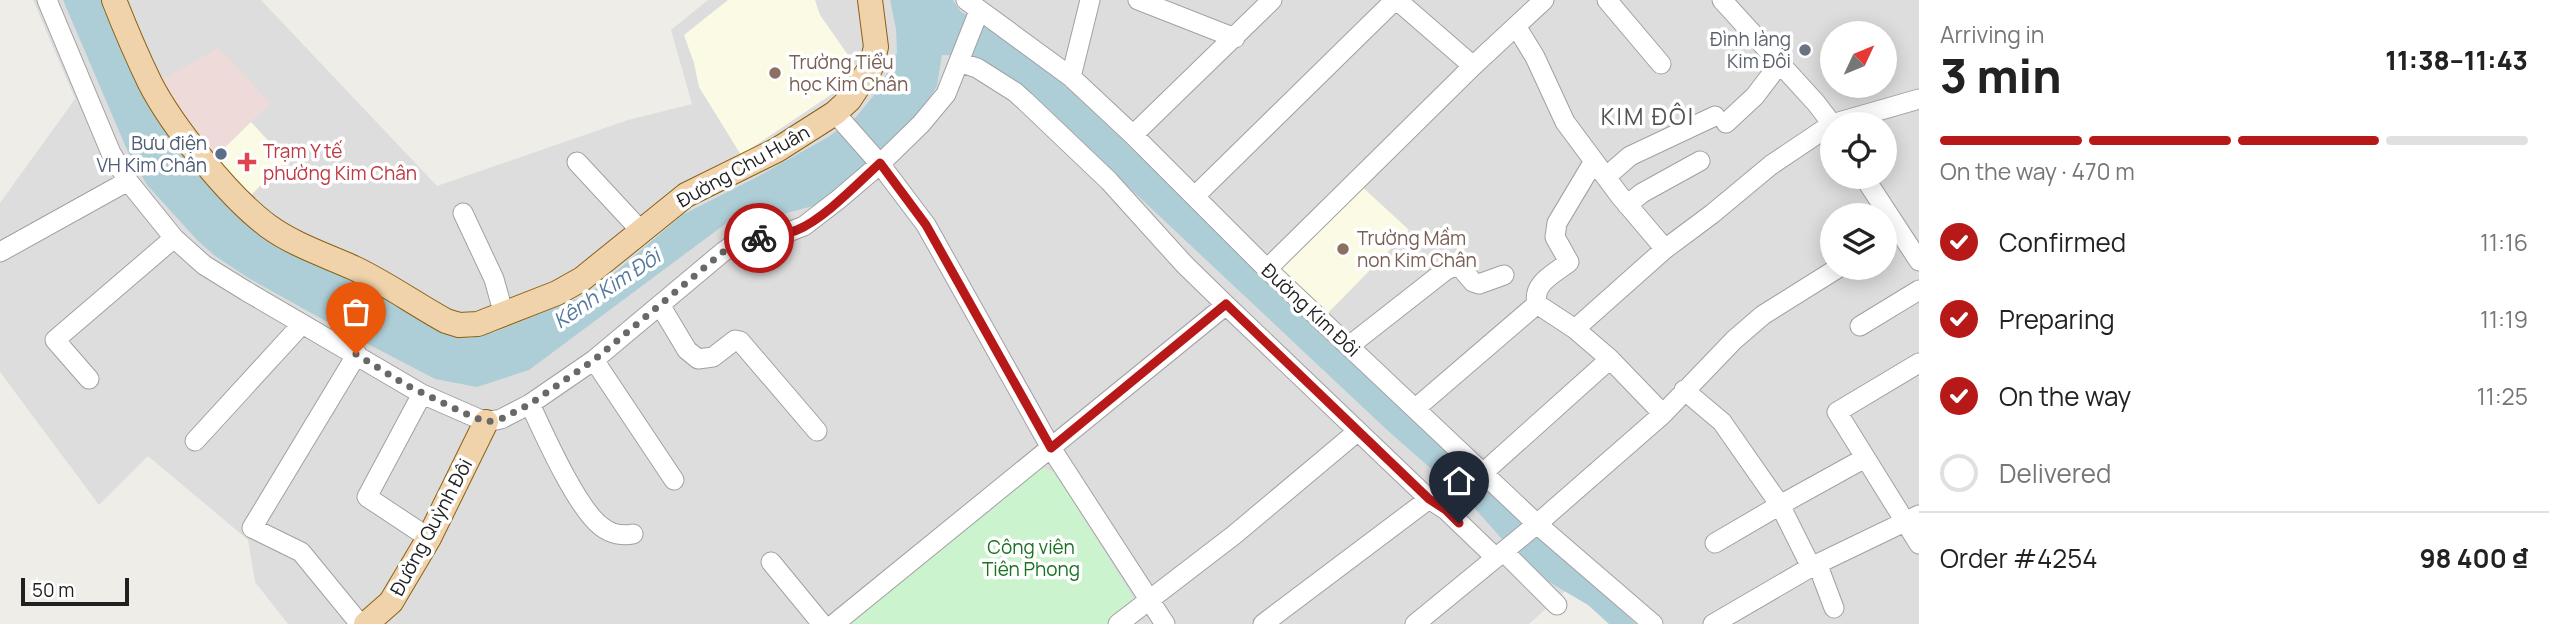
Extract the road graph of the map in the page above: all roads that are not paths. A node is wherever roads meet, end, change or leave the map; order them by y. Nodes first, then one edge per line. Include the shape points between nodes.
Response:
1 (47, 0) edge
2 (114, 0) edge
3 (870, 0) edge
4 (1090, 0) edge
5 (1138, 0) edge
6 (1272, 0) edge
7 (1396, 0) edge
8 (1544, 0) edge
9 (1606, 0) edge
10 (1722, 0) edge
11 (973, 10) edge
12 (1516, 26) junction
13 (1235, 38) junction
14 (959, 62) junction
15 (1780, 63) junction
16 (1661, 64) dead end
17 (1473, 66) junction
18 (1071, 77) junction
19 (1919, 99) edge
20 (1822, 112) edge
21 (1874, 112) edge
22 (835, 114) junction
23 (1820, 132) edge
24 (1133, 135) junction
25 (1700, 160) dead end
26 (577, 162) dead end
27 (880, 163) junction
28 (1601, 169) junction
29 (128, 181) junction
30 (1195, 196) junction
31 (1627, 205) junction
32 (463, 213) dead end
33 (641, 231) junction
34 (1897, 238) edge
35 (174, 239) junction
36 (1665, 249) junction
37 (0, 252) edge
38 (1919, 261) edge
39 (1268, 269) junction
40 (1504, 275) dead end
41 (1820, 280) edge
42 (1919, 290) edge
43 (1226, 304) junction
44 (1537, 304) junction
45 (660, 305) junction
46 (504, 315) junction
47 (302, 324) junction
48 (1860, 326) dead end
49 (1575, 329) junction
50 (1349, 346) junction
51 (356, 354) junction
52 (1610, 359) junction
53 (594, 360) junction
54 (1919, 363) edge
55 (89, 379) dead end
56 (1684, 390) junction
57 (422, 394) junction
58 (530, 404) junction
59 (1416, 408) junction
60 (1663, 414) junction
61 (486, 422) junction
62 (817, 431) dead end
63 (1358, 432) junction
64 (195, 441) dead end
65 (1051, 448) junction
66 (1865, 458) junction
67 (1484, 472) junction
68 (674, 480) dead end
69 (1429, 499) junction
70 (1780, 505) junction
71 (1912, 519) edge
72 (1534, 527) junction
73 (634, 534) dead end
74 (429, 538) junction
75 (1715, 543) dead end
76 (1919, 544) edge
77 (1504, 551) junction
78 (771, 562) dead end
79 (1811, 568) junction
80 (1147, 599) junction
81 (1557, 605) dead end
82 (1834, 608) dead end
83 (360, 624) edge
84 (366, 624) edge
85 (822, 624) edge
86 (834, 624) edge
87 (1118, 624) edge
88 (1165, 624) edge
89 (1263, 624) edge
90 (1415, 624) edge
91 (1653, 624) edge
92 (1713, 624) edge

1 - 29 street via 106,142
2 - 46 main road, Đường Chu Huân via 151,85 175,122 218,178 268,227 356,269 446,321 478,324
3 - 22 main road, Đường Chu Huân via 876,47 872,67
4 - 18 street
5 - 13 street
6 - 13 street
7 - 17 street
7 - 30 street
8 - 12 street
9 - 16 street
10 - 15 street
11 - 14 street
11 - 18 street, Đường Kim Đôi
12 - 17 street
12 - 28 street via 1565,122
13 - 24 street
14 - 27 street via 946,94
14 - 43 street via 1015,92 1109,181
15 - 20 street
15 - 28 street via 1755,96 1720,119
17 - 39 street
18 - 24 street, Đường Kim Đôi
19 - 21 street
22 - 27 street
22 - 33 main road, Đường Chu Huân via 777,150 687,195
23 - 36 street
24 - 30 street, Đường Kim Đôi
25 - 31 street
26 - 33 street
27 - 45 street via 804,226 737,243
27 - 65 street via 926,225
28 - 31 street
28 - 44 street via 1557,223 1555,237 1569,262 1539,285
29 - 35 street
29 - 37 street
30 - 39 street, Đường Kim Đôi
31 - 36 street
32 - 46 street via 494,279
33 - 46 main road, Đường Chu Huân via 582,279
34 - 38 street
35 - 47 street via 204,265
35 - 55 street via 55,340
36 - 49 street
39 - 50 street, Đường Kim Đôi
40 - 50 street via 1479,284 1461,268 1446,270
41 - 56 street via 1763,316
42 - 48 street
43 - 63 street
43 - 65 street
44 - 49 street
44 - 59 street
45 - 53 street
45 - 62 street via 698,359 713,357 740,341
47 - 51 street
47 - 64 street
49 - 52 street
50 - 59 street, Đường Kim Đôi
51 - 57 street
51 - 83 street via 252,528 301,552
52 - 60 street
52 - 67 street
53 - 58 street
53 - 68 street
54 - 66 street via 1837,412
56 - 60 street
56 - 70 street via 1722,422
57 - 61 street
57 - 74 street via 368,497
58 - 61 street
58 - 73 street via 555,458 599,526
59 - 67 street, Đường Kim Đôi
60 - 72 street
61 - 74 main road, Đường Quỳnh Đôi
63 - 69 street
63 - 80 street via 1234,535
65 - 80 street
65 - 86 street
66 - 70 street
66 - 71 street
67 - 72 street, Đường Kim Đôi
69 - 77 street
69 - 89 street
70 - 75 street
70 - 79 street
71 - 76 street
71 - 79 street
72 - 77 street
72 - 91 street, Đường Kim Đôi
74 - 84 main road, Đường Quỳnh Đôi via 391,602
77 - 81 street
77 - 90 street
78 - 85 street
79 - 82 street via 1820,571
79 - 92 street
80 - 87 street
80 - 88 street

